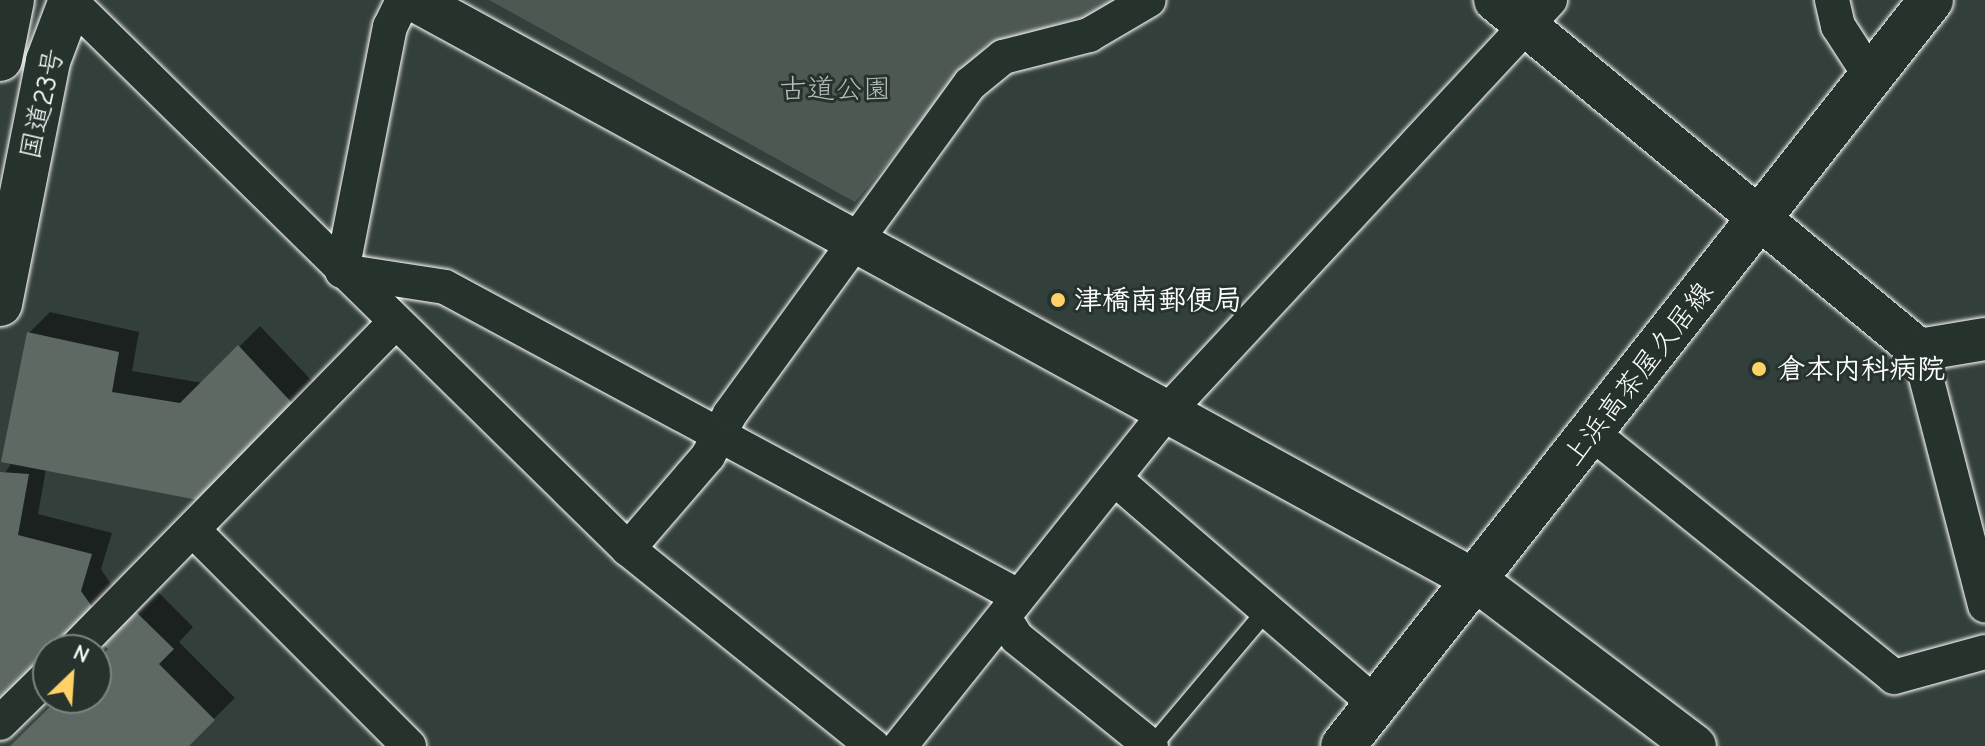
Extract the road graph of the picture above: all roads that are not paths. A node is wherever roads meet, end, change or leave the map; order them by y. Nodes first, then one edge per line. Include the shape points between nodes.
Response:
1 (12, 0) edge
2 (403, 0) edge
3 (414, 0) edge
4 (1149, 0) edge
5 (1495, 0) edge
6 (1832, 0) edge
7 (1931, 0) edge
8 (70, 1) edge
9 (1540, 12) edge
10 (0, 59) edge
11 (1871, 77) junction
12 (1758, 218) junction
13 (861, 242) junction
14 (342, 271) junction
15 (0, 304) edge
16 (394, 323) junction
17 (1985, 339) edge
18 (1919, 350) junction
19 (1166, 413) junction
20 (1592, 433) junction
21 (718, 434) junction
22 (1115, 479) junction
23 (194, 531) junction
24 (628, 549) junction
25 (1478, 582) junction
26 (1985, 606) edge
27 (1011, 607) junction
28 (1266, 611) junction
29 (90, 634) edge
30 (1985, 652) edge
31 (32, 692) edge
32 (1377, 705) junction
33 (0, 723) edge
34 (409, 746) edge
35 (873, 746) edge
36 (900, 746) edge
37 (1152, 746) edge
38 (1343, 746) edge
39 (1695, 746) edge

1 - 10 main road, 国道23号
2 - 14 street via 390,27
3 - 13 street
4 - 13 street via 1089,35 1003,57 970,84
5 - 9 street
6 - 11 street via 1838,26
7 - 11 main road, 上浜高茶屋久居線
8 - 14 street
8 - 15 main road, 国道23号 via 48,61
9 - 12 street
9 - 19 street
11 - 12 main road, 上浜高茶屋久居線
12 - 18 street
12 - 20 main road, 上浜高茶屋久居線
13 - 19 street
13 - 21 street
14 - 16 street
14 - 21 street via 445,287
16 - 23 street
16 - 24 street
17 - 18 street
18 - 26 street
19 - 22 street
19 - 25 street
20 - 25 main road, 上浜高茶屋久居線
20 - 30 street via 1894,677
21 - 24 street via 708,456
21 - 27 street
22 - 27 street
22 - 28 street
23 - 29 street
23 - 34 street
24 - 35 street
25 - 32 main road, 上浜高茶屋久居線
25 - 39 street
27 - 36 street
27 - 37 street via 1017,638
28 - 32 street
28 - 37 lane
31 - 33 street
32 - 38 main road, 上浜高茶屋久居線

